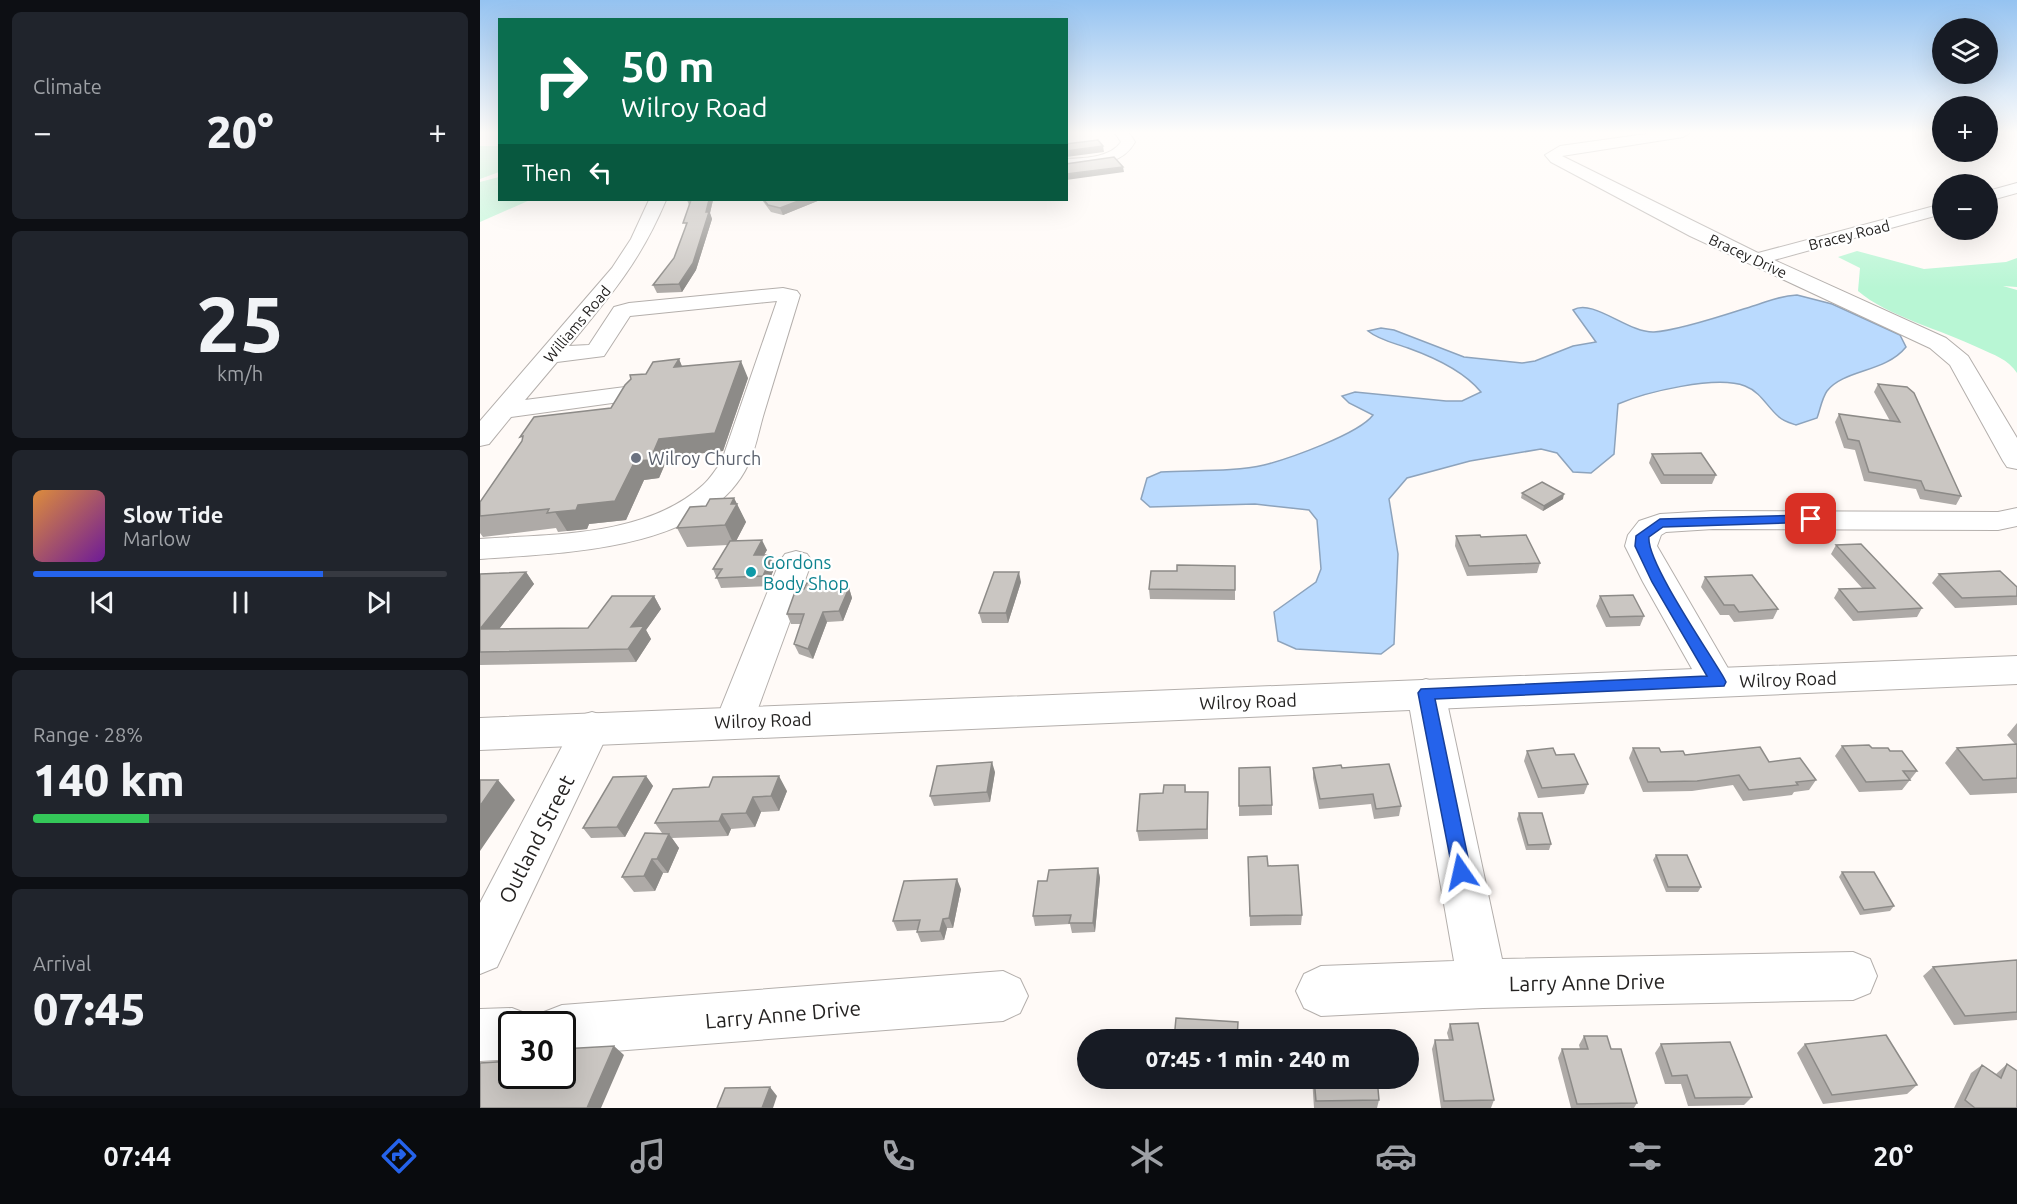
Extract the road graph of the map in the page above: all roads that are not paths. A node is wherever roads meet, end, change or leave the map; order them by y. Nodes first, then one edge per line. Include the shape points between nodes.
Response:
1 (1606, 185) edge
2 (2017, 188) edge
3 (1998, 193) edge
4 (657, 201) edge
5 (1932, 212) edge
6 (1756, 259) junction
7 (596, 351) junction
8 (551, 355) junction
9 (625, 395) edge
10 (559, 403) junction
11 (504, 410) junction
12 (480, 438) edge
13 (2017, 461) edge
14 (2017, 516) edge
15 (480, 549) edge
16 (796, 561) dead end
17 (2017, 670) edge
18 (1718, 682) junction
19 (1426, 693) junction
20 (734, 722) junction
21 (592, 727) junction
22 (480, 734) edge
23 (480, 951) edge
24 (1853, 976) dead end
25 (1483, 984) junction
26 (1321, 991) dead end
27 (1003, 996) dead end
28 (576, 1029) edge
29 (498, 1034) edge
30 (480, 1035) edge

1 - 6 street, Bracey Drive
2 - 3 street
4 - 8 street, Williams Road via 627,262
5 - 6 street, Bracey Road
6 - 13 street, Bracey Drive via 1925,336 1951,352 1960,361
7 - 8 street
7 - 10 street
7 - 15 street via 622,312 629,309 790,295 734,465 706,496 636,531
8 - 11 street, Williams Road
9 - 10 street
10 - 11 street
11 - 12 street, Williams Road
14 - 18 street via 1998,521 1713,520 1660,523 1650,528 1641,546
16 - 20 street
17 - 18 main road, Wilroy Road
18 - 19 main road, Wilroy Road
19 - 20 main road, Wilroy Road
19 - 25 street
20 - 21 main road, Wilroy Road
21 - 22 main road, Wilroy Road
21 - 23 street, Outland Street
24 - 25 street, Larry Anne Drive
25 - 26 street, Larry Anne Drive
27 - 28 street, Larry Anne Drive
29 - 30 street

